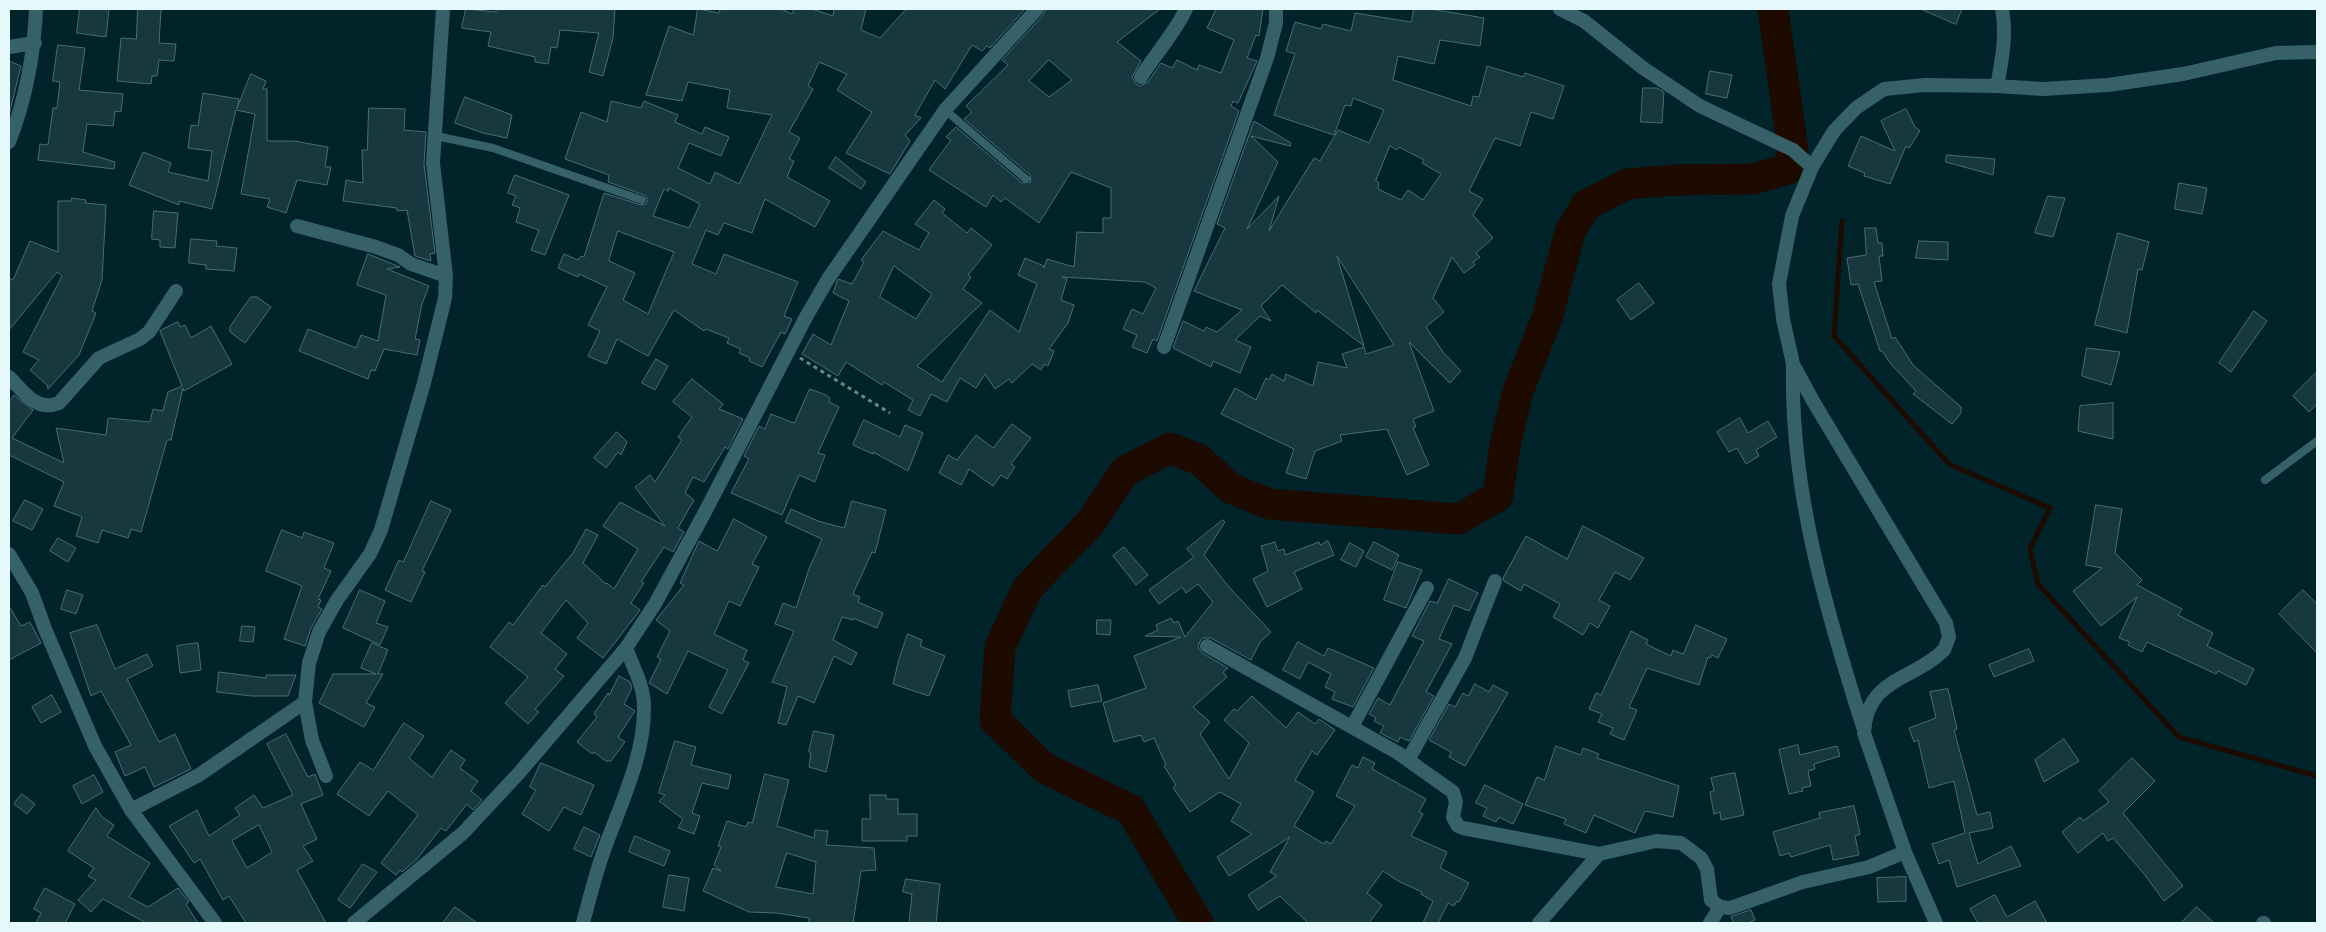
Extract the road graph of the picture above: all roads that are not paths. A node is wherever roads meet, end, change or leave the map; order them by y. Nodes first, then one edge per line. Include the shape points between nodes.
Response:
1 (36, 9) edge
2 (443, 9) edge
3 (1037, 9) edge
4 (1186, 9) edge
5 (1276, 9) edge
6 (1560, 9) edge
7 (2002, 9) edge
8 (35, 43) junction
9 (9, 47) edge
10 (2317, 52) edge
11 (1141, 77) dead end
12 (1997, 86) junction
13 (945, 110) junction
14 (436, 136) junction
15 (9, 142) edge
16 (1812, 167) junction
17 (1026, 179) dead end
18 (642, 200) dead end
19 (297, 226) dead end
20 (446, 276) junction
21 (176, 291) dead end
22 (1164, 347) dead end
23 (1794, 364) junction
24 (9, 377) edge
25 (2317, 441) edge
26 (2264, 480) dead end
27 (9, 554) edge
28 (1495, 581) dead end
29 (1427, 588) dead end
30 (1206, 646) dead end
31 (626, 648) junction
32 (305, 702) junction
33 (1352, 727) junction
34 (1864, 733) junction
35 (1408, 760) junction
36 (326, 776) dead end
37 (132, 810) junction
38 (1905, 852) junction
39 (1599, 854) junction
40 (1720, 907) junction
41 (215, 923) edge
42 (354, 923) edge
43 (583, 923) edge
44 (1539, 923) edge
45 (1710, 923) edge
46 (1936, 923) edge

1 - 8 street
2 - 14 street
3 - 13 street
4 - 11 street
5 - 22 street via 1276,23 1267,58
6 - 16 street via 1584,21 1642,68 1700,106 1793,150
7 - 12 street via 2005,25
8 - 9 street
8 - 15 street via 25,94
10 - 12 street via 2276,52 2183,74 2108,85 2044,89
12 - 16 street via 1925,85 1884,89 1856,108 1834,131
13 - 17 lane
13 - 31 street via 828,279 655,604
14 - 18 lane via 493,148
14 - 20 street via 433,164 435,195
16 - 23 street via 1792,216 1779,284 1783,319
19 - 20 street via 376,247
20 - 32 street via 445,298 435,343 381,530 370,554 319,632 309,663
21 - 24 street via 150,332 99,358 59,403 50,406 37,404
23 - 34 street via 1792,403 1804,506 1814,559
23 - 34 street via 1948,630 1948,644 1939,656 1900,677 1880,691 1870,703
25 - 26 lane
27 - 37 street via 32,593 95,746
28 - 35 street via 1465,658
29 - 33 street
30 - 33 street
31 - 42 street via 463,833
31 - 43 street via 640,683 643,724 630,778 600,862
32 - 36 street via 312,740
32 - 37 street via 199,775
33 - 35 street
34 - 38 street
35 - 39 street via 1453,792 1456,802 1453,817 1458,826
37 - 41 street
38 - 40 street via 1869,867 1803,882 1730,908
38 - 46 street
39 - 40 street via 1656,841 1681,843 1701,858 1707,868 1709,896
39 - 44 street
40 - 45 street

